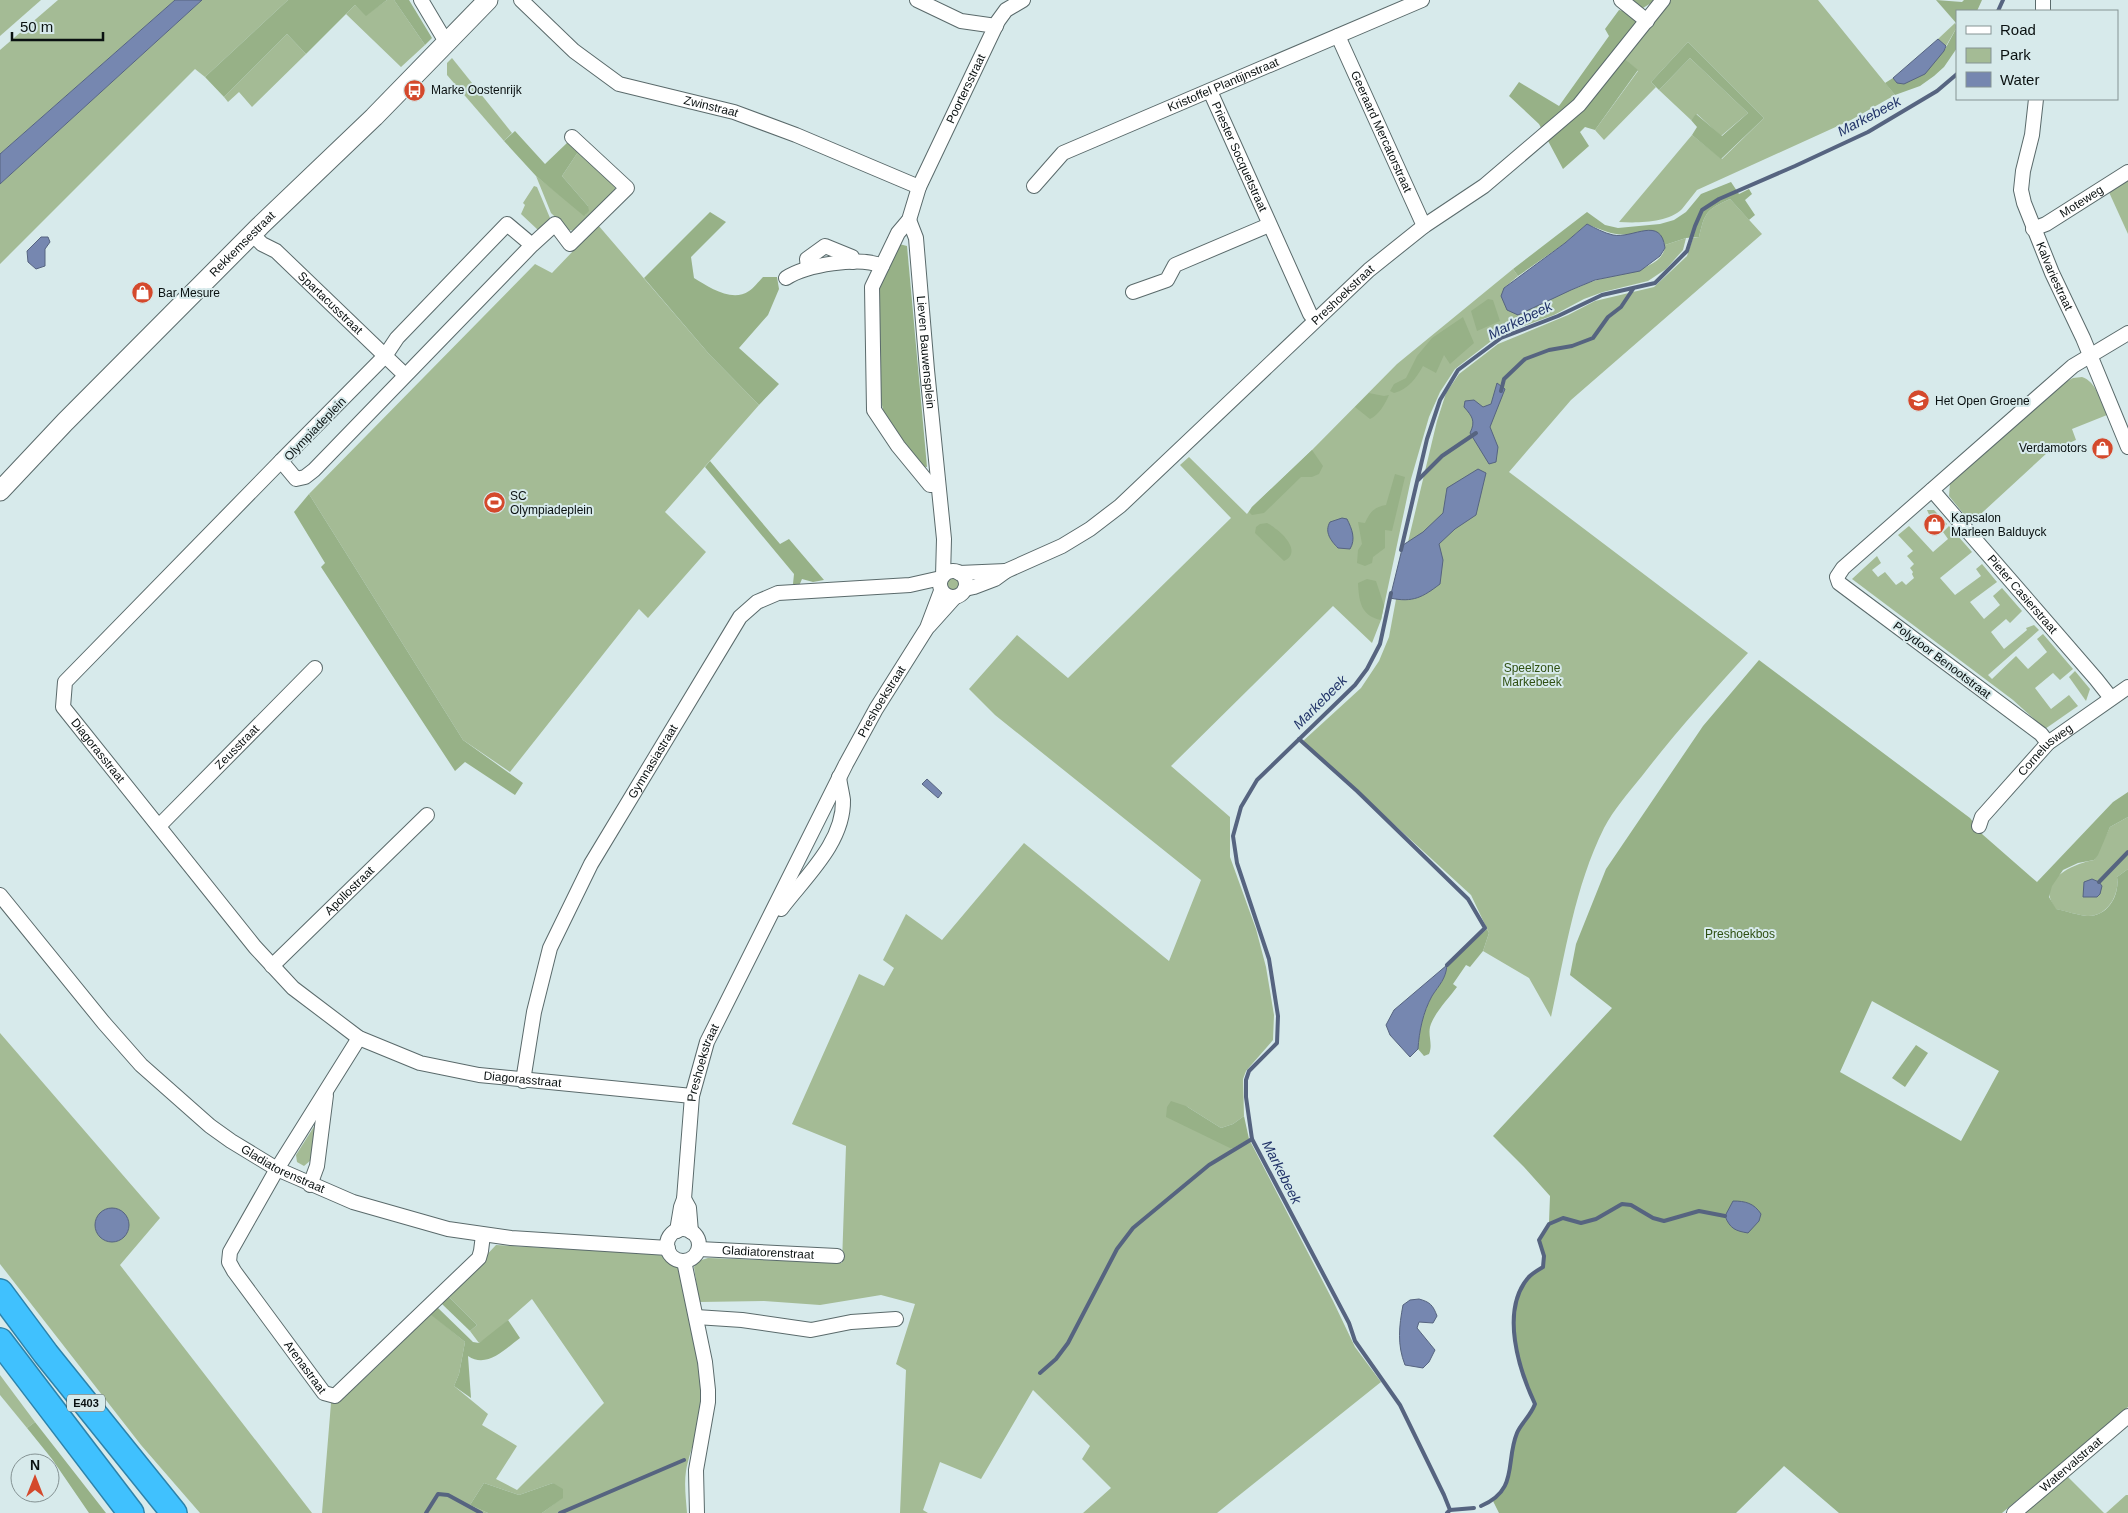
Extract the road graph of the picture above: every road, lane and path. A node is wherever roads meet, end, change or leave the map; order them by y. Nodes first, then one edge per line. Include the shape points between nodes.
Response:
1 (421, 0) edge
2 (488, 0) edge
3 (521, 0) edge
4 (917, 0) edge
5 (1023, 0) edge
6 (1422, 0) edge
7 (1663, 0) edge
8 (1624, 1) edge
9 (1647, 21) junction
10 (996, 26) junction
11 (1338, 36) junction
12 (446, 42) junction
13 (1210, 90) junction
14 (2036, 100) edge
15 (572, 136) dead end
16 (2128, 172) edge
17 (1034, 186) dead end
18 (919, 187) junction
19 (910, 220) junction
20 (1269, 225) junction
21 (1424, 226) junction
22 (2034, 229) junction
23 (256, 230) junction
24 (532, 245) junction
25 (853, 262) junction
26 (882, 266) junction
27 (808, 268) junction
28 (786, 278) dead end
29 (1133, 292) dead end
30 (1315, 318) junction
31 (2128, 333) edge
32 (2089, 355) junction
33 (385, 356) junction
34 (405, 375) junction
35 (2128, 447) edge
36 (282, 461) junction
37 (938, 484) junction
38 (0, 490) edge
39 (1932, 490) junction
40 (944, 539) junction
41 (1006, 571) junction
42 (958, 572) junction
43 (941, 583) junction
44 (960, 593) junction
45 (927, 628) junction
46 (315, 668) dead end
47 (2128, 687) edge
48 (2110, 698) junction
49 (2048, 742) junction
50 (839, 777) junction
51 (427, 815) dead end
52 (160, 826) junction
53 (1979, 826) dead end
54 (0, 895) edge
55 (759, 938) junction
56 (272, 966) junction
57 (359, 1038) junction
58 (524, 1081) junction
59 (327, 1090) junction
60 (692, 1096) junction
61 (277, 1169) junction
62 (310, 1185) junction
63 (684, 1231) junction
64 (482, 1235) junction
65 (668, 1248) junction
66 (699, 1249) junction
67 (837, 1256) dead end
68 (684, 1261) junction
69 (0, 1292) edge
70 (696, 1317) junction
71 (896, 1319) dead end
72 (0, 1341) edge
73 (2128, 1416) edge
74 (132, 1513) edge
75 (174, 1513) edge
76 (697, 1513) edge
77 (2014, 1513) edge

1 - 12 street
2 - 12 street, Rekkemsestraat
3 - 18 street, Zwinstraat via 574,51 619,84 734,112
4 - 10 street via 962,21
5 - 10 street, Poortersstraat via 1006,10
6 - 11 street, Kristoffel Plantijnstraat
7 - 9 street, Preshoekstraat
8 - 9 street
9 - 21 street, Preshoekstraat via 1579,105 1484,186
10 - 18 street, Poortersstraat
11 - 13 street, Kristoffel Plantijnstraat
11 - 21 street, Geeraard Mercatorstraat
12 - 23 street, Rekkemsestraat via 374,117
13 - 17 street, Kristoffel Plantijnstraat via 1063,153
13 - 20 street, Priester Socquetstraat
14 - 22 street, Kalvariestraat via 2021,190 2026,213
15 - 24 street, Olympiadeplein via 627,188 570,244 555,224
16 - 22 street, Moteweg
18 - 19 street
19 - 26 street via 898,233
19 - 37 street, Lieven Bauwensplein via 916,238
20 - 29 street, Priester Socquetstraat via 1174,265 1167,280
20 - 30 street, Priester Socquetstraat via 1310,314
21 - 30 street, Preshoekstraat
22 - 32 street, Kalvariestraat
23 - 33 street, Spartacusstraat via 269,237 276,251
23 - 38 street, Rekkemsestraat
24 - 33 street, Olympiadeplein via 507,224 397,338
24 - 34 street, Olympiadeplein
25 - 26 street
25 - 27 street
25 - 27 street via 852,256 825,246 807,259
26 - 37 street via 872,287 874,410 919,474 930,485
27 - 28 street
30 - 41 street, Preshoekstraat via 1120,506 1062,546
31 - 32 street
32 - 35 street, Kalvariestraat
32 - 39 street via 2072,366
33 - 34 street
33 - 36 street, Olympiadeplein
34 - 36 street, Olympiadeplein via 305,477 296,479
36 - 52 street, Diagorasstraat via 65,682 63,707
37 - 40 street, Lieven Bauwensplein
39 - 48 street, Pieter Casierstraat
39 - 49 street, Polydoor Benootstraat via 1843,568 1837,577 1839,583
40 - 42 street, Lieven Bauwensplein
40 - 43 street, Lieven Bauwensplein
41 - 42 street, Preshoekstraat
41 - 44 street, Preshoekstraat
42 - 43 street via 947,572
42 - 44 street via 966,582
43 - 44 street via 947,596
43 - 45 street, Preshoekstraat
43 - 58 street, Gymnasiastraat via 926,590 910,585 778,593 757,602 740,617 591,864 550,948 534,1012
44 - 45 street, Preshoekstraat
45 - 50 street, Preshoekstraat via 876,709
46 - 52 street, Zeusstraat
47 - 48 street, Cornelusweg
48 - 49 street, Cornelusweg
49 - 53 street, Cornelusweg via 1982,817
50 - 55 street, Preshoekstraat
50 - 55 street, Preshoekstraat via 843,801 838,827 824,855
51 - 56 street, Apollostraat
52 - 56 street, Diagorasstraat
54 - 61 street, Gladiatorenstraat via 141,1065 210,1126
55 - 60 street, Preshoekstraat via 707,1042
56 - 57 street, Diagorasstraat via 293,988
57 - 58 street, Diagorasstraat via 420,1063
57 - 59 street
58 - 60 street, Diagorasstraat
59 - 61 street
59 - 62 street via 317,1166
60 - 63 street, Preshoekstraat via 684,1199 689,1208
61 - 62 street, Gladiatorenstraat
61 - 64 street, Arenastraat via 230,1252 229,1262 328,1395 340,1394 479,1258
62 - 64 street, Gladiatorenstraat via 406,1218
63 - 65 street via 670,1238
63 - 66 street via 698,1239
64 - 65 street, Gladiatorenstraat
65 - 68 street via 674,1258
66 - 67 street, Gladiatorenstraat
66 - 68 street via 694,1257
68 - 70 street
69 - 75 highway, E403
70 - 71 street via 810,1330 851,1322
70 - 76 street via 708,1390 696,1470
72 - 74 highway, E403
73 - 77 street, Watervalstraat

